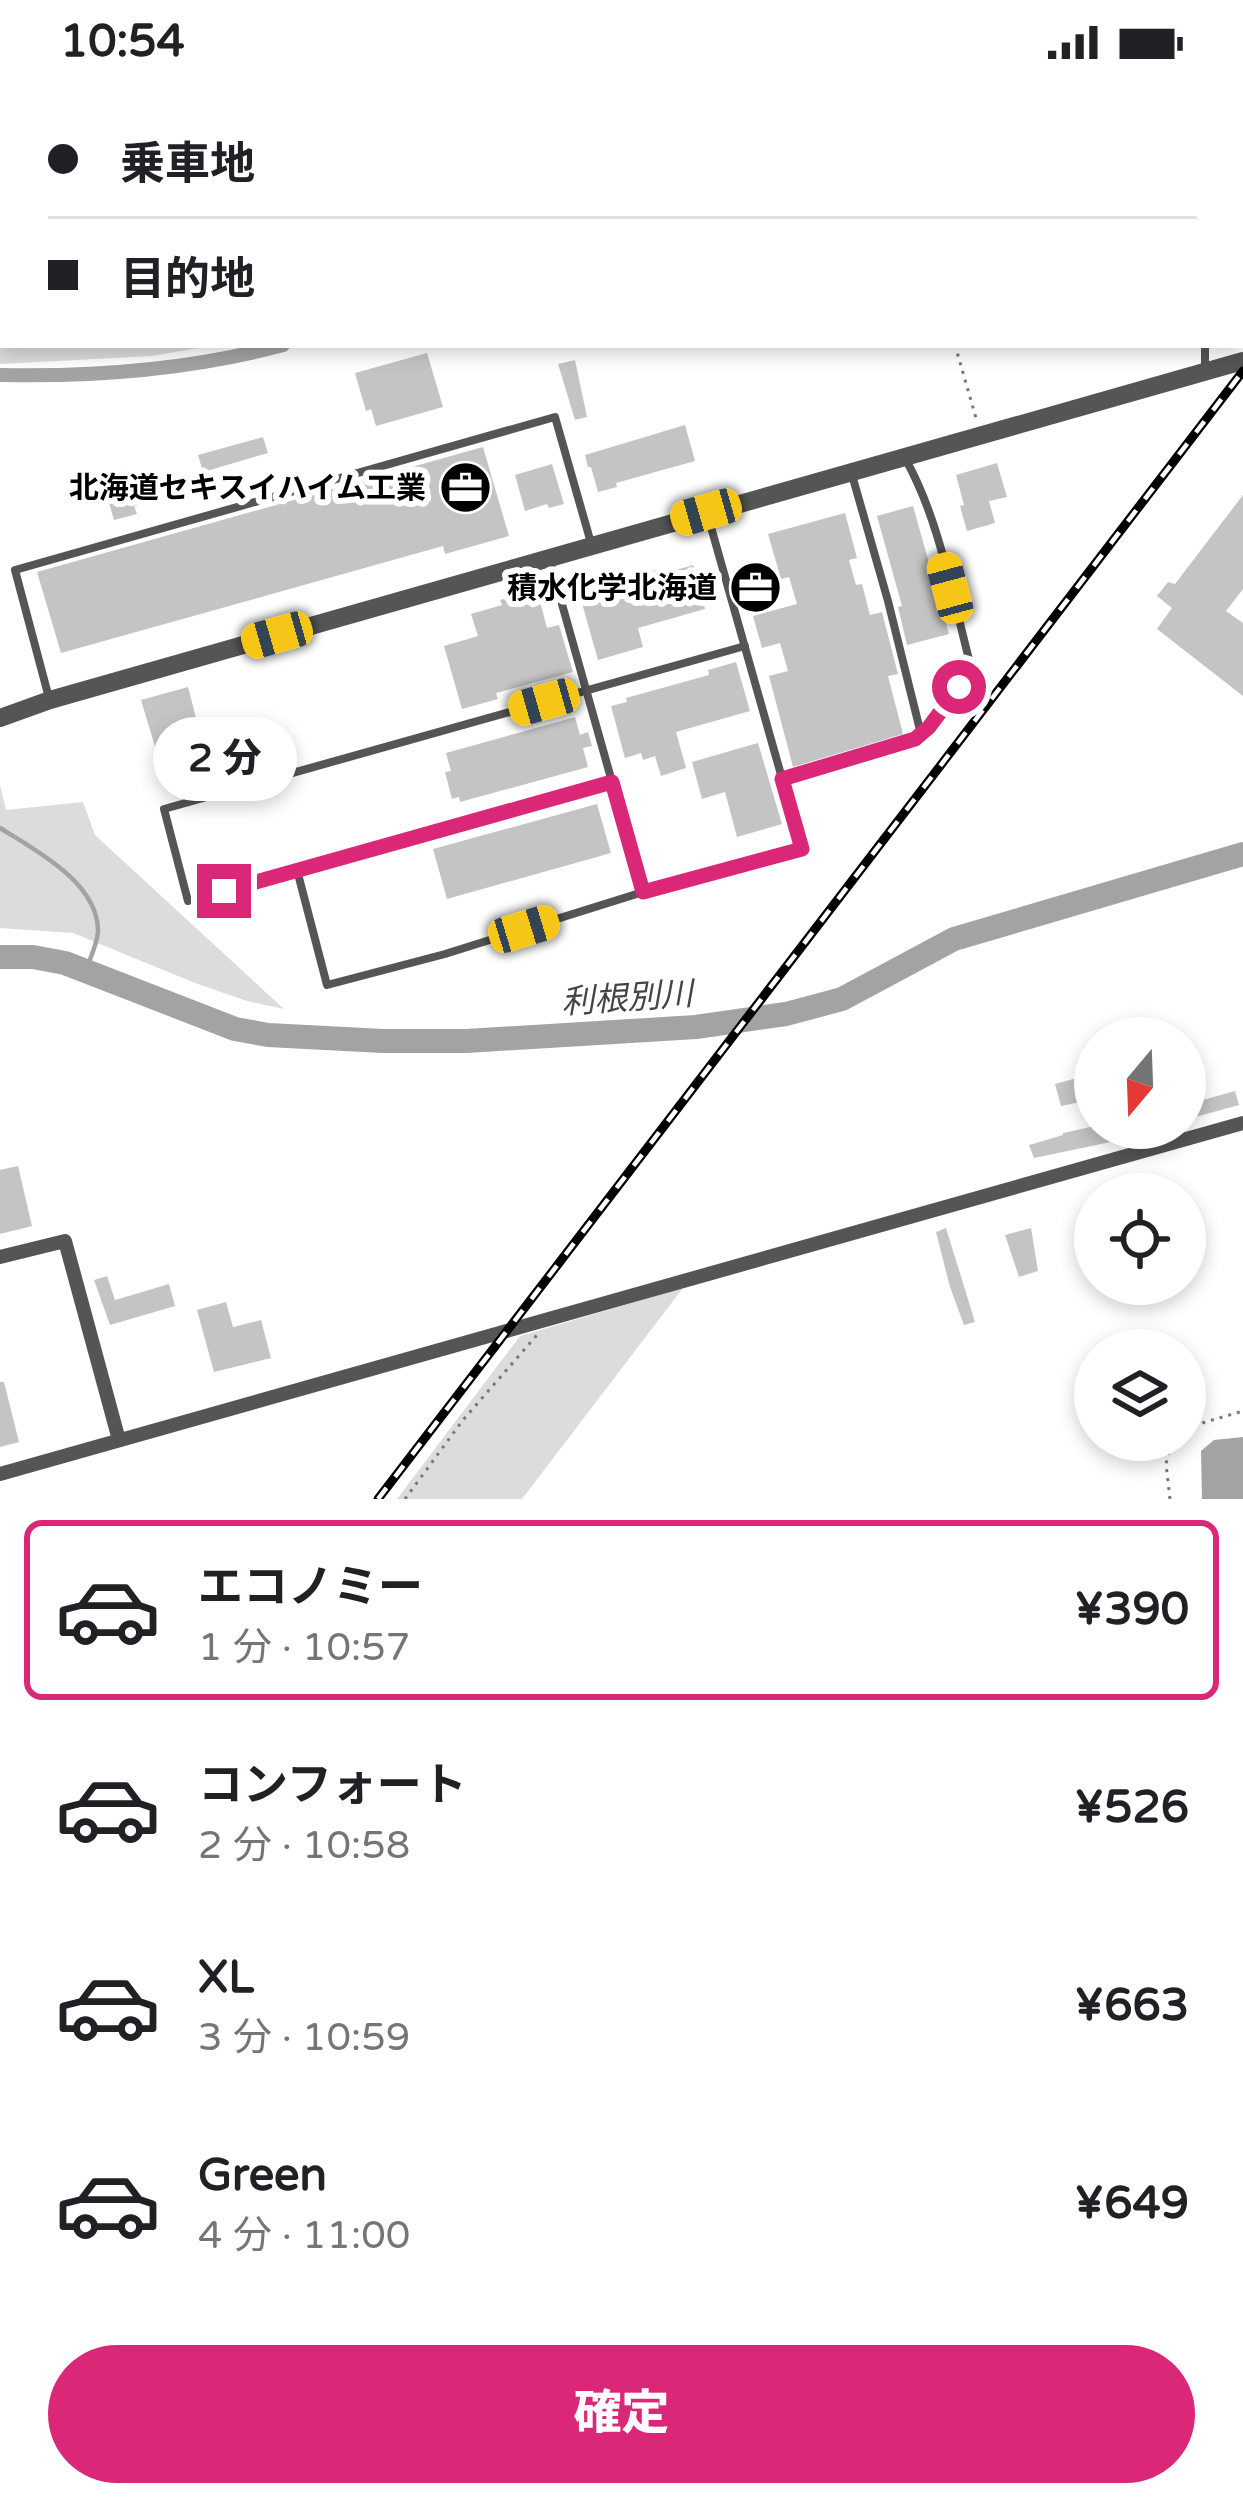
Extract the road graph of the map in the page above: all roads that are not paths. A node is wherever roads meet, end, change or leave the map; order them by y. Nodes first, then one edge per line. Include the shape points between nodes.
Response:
1 (1205, 348) edge
2 (1243, 361) edge
3 (1205, 372) junction
4 (904, 456) junction
5 (851, 471) junction
6 (706, 512) junction
7 (591, 544) junction
8 (549, 557) junction
9 (745, 646) junction
10 (586, 690) junction
11 (50, 700) junction
12 (0, 718) edge
13 (921, 734) junction
14 (782, 779) junction
15 (612, 782) junction
16 (297, 870) junction
17 (643, 892) junction
18 (1243, 1123) edge
19 (0, 1257) edge
20 (119, 1440) junction
21 (0, 1474) edge

1 - 3 lane
2 - 3 street
3 - 4 street
4 - 5 street
4 - 13 lane via 928,509 971,668
5 - 6 street
5 - 13 lane
6 - 7 street
6 - 9 lane
7 - 8 street
7 - 11 lane via 555,417 35,564 15,570
8 - 10 lane
8 - 11 street
9 - 10 lane
9 - 14 lane
10 - 15 lane
10 - 16 lane via 164,808 188,901
11 - 12 street
13 - 14 lane
14 - 17 lane via 802,849
15 - 16 lane
15 - 17 lane
16 - 17 lane via 327,985
18 - 20 street
19 - 20 street via 65,1241
20 - 21 street

